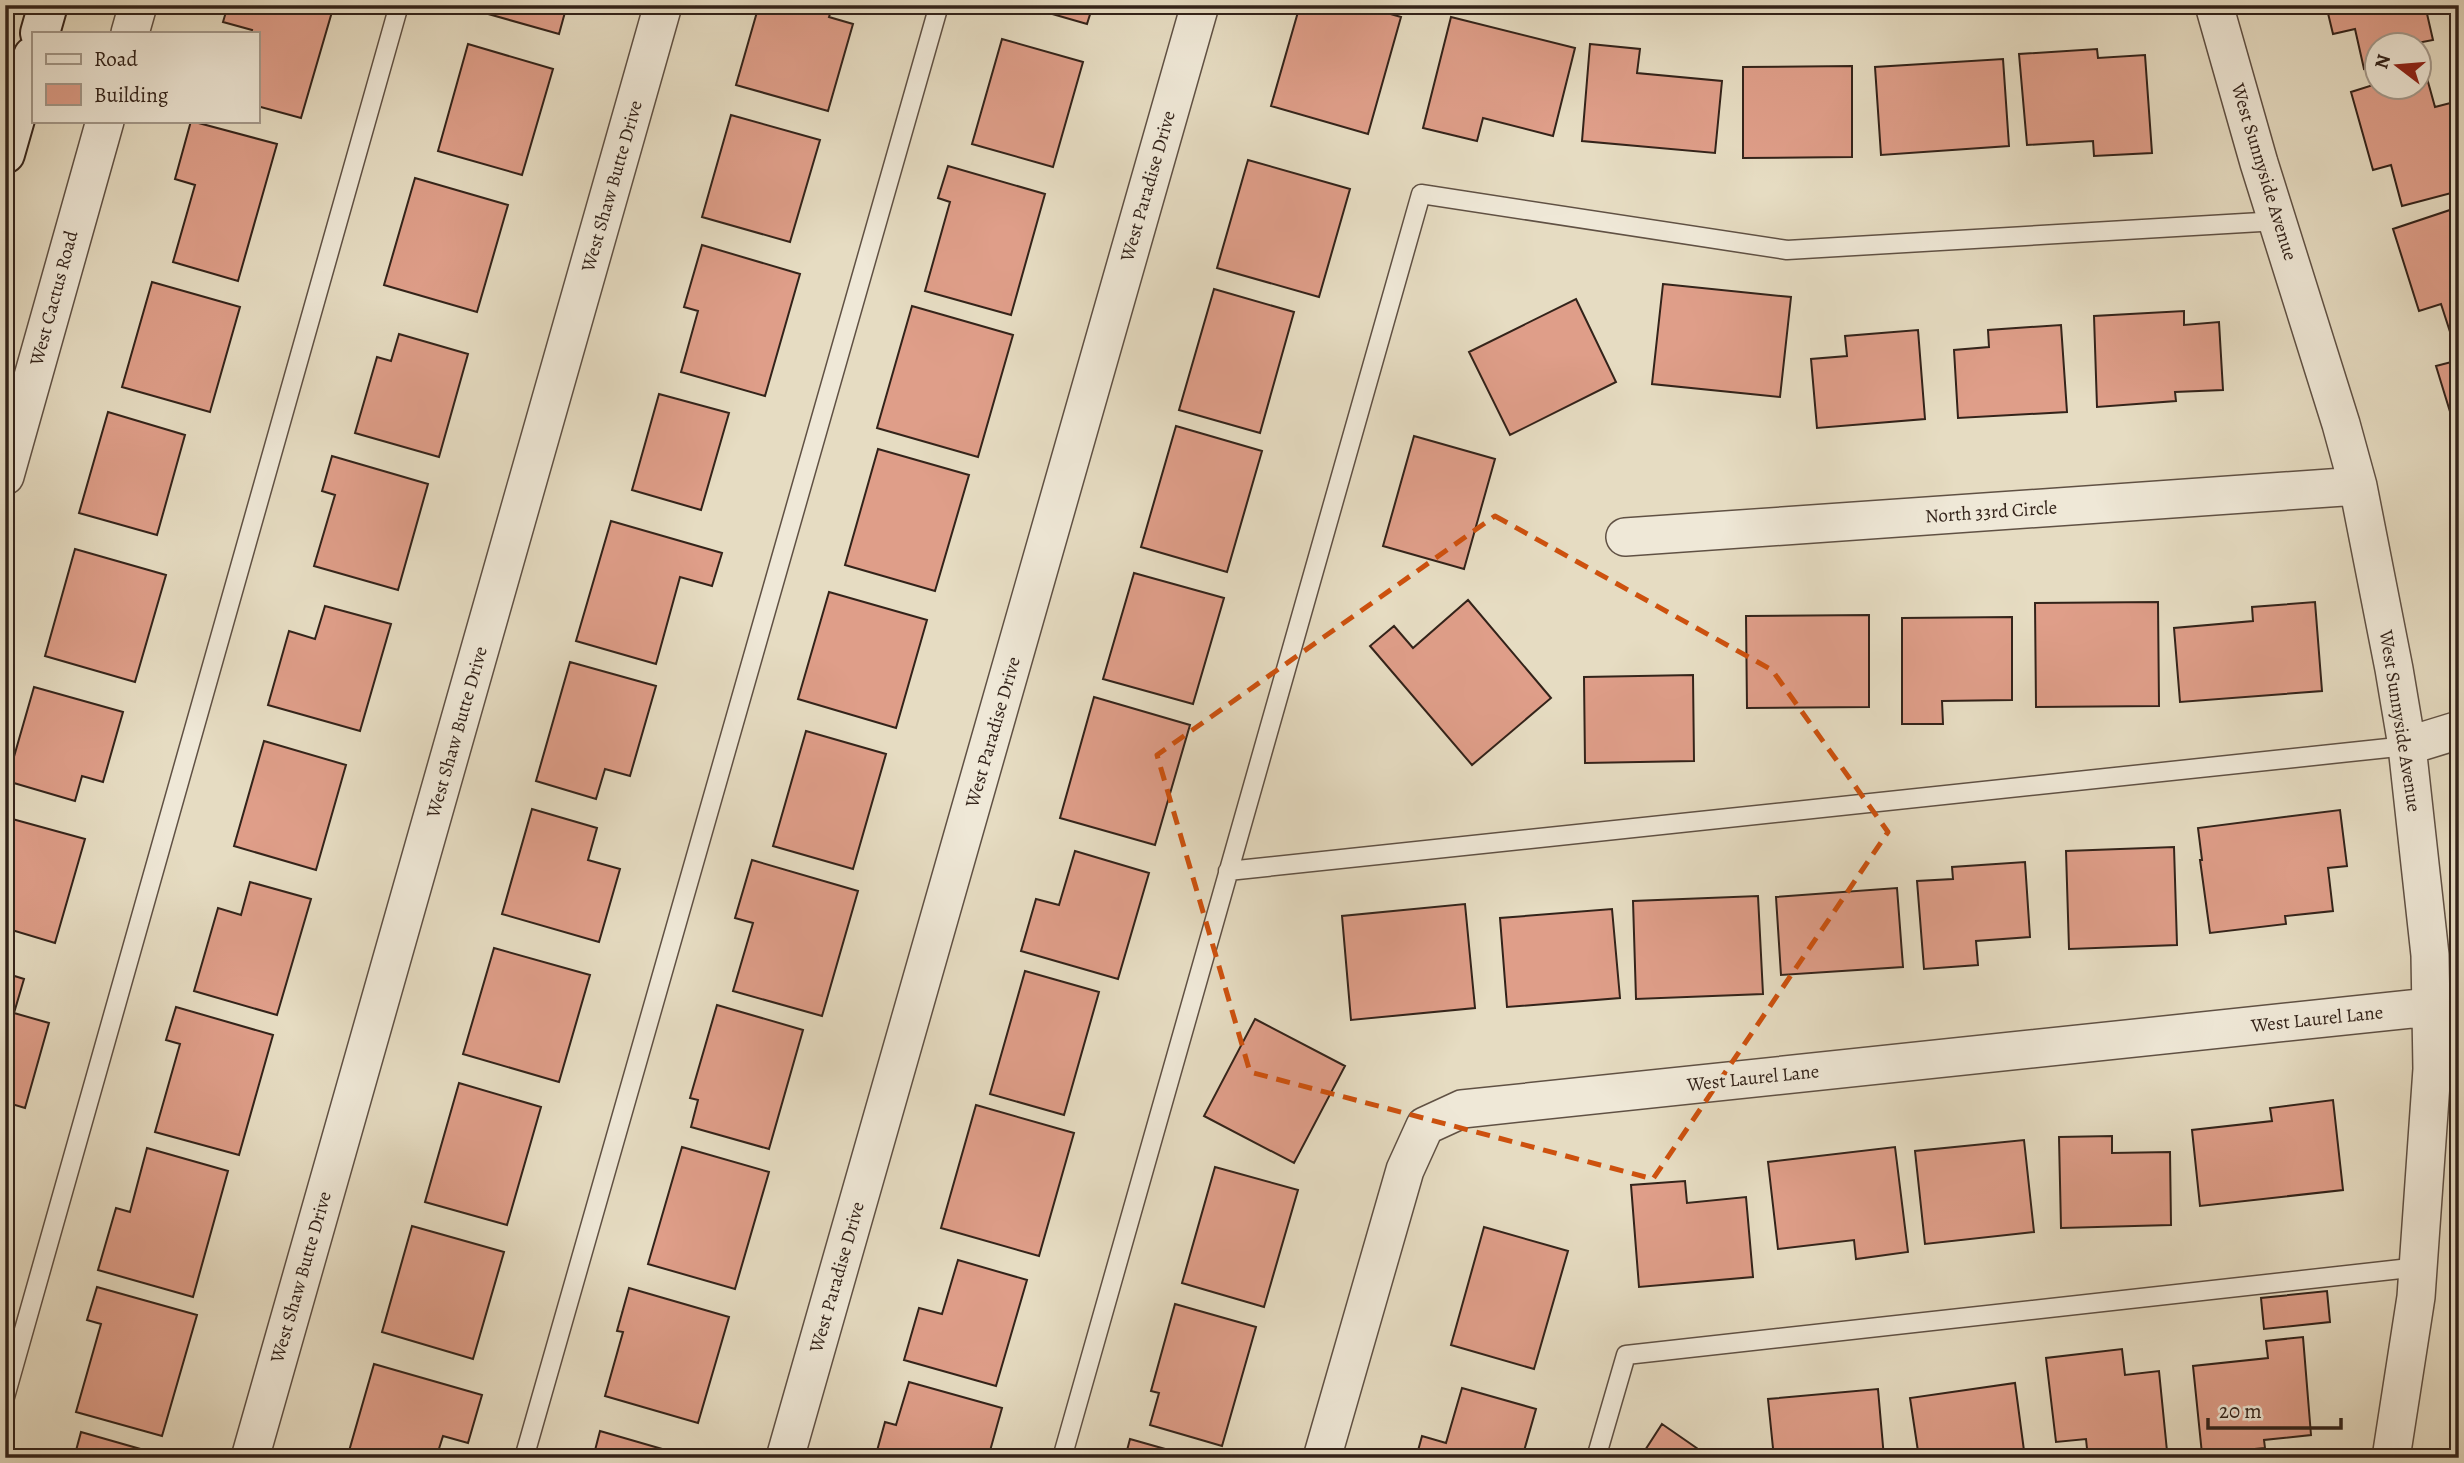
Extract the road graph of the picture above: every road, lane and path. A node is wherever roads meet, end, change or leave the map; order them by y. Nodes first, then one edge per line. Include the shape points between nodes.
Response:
1 (48, 5) edge
2 (138, 5) edge
3 (399, 5) edge
4 (663, 5) edge
5 (939, 5) edge
6 (1200, 5) edge
7 (2214, 5) edge
8 (40, 32) edge
9 (130, 32) edge
10 (32, 59) edge
11 (105, 122) edge
12 (5, 154) edge
13 (2278, 221) junction
14 (5, 476) edge
15 (2358, 486) junction
16 (1625, 537) dead end
17 (2459, 730) edge
18 (2407, 747) junction
19 (1228, 871) junction
20 (2430, 1007) junction
21 (2418, 1267) junction
22 (5, 1397) edge
23 (250, 1458) edge
24 (524, 1458) edge
25 (785, 1458) edge
26 (1062, 1458) edge
27 (1322, 1458) edge
28 (1596, 1458) edge
29 (2391, 1458) edge

1 - 8 main road
2 - 9 street
3 - 22 lane
4 - 23 street, West Shaw Butte Drive
5 - 24 lane
6 - 25 street, West Paradise Drive
7 - 13 street, West Sunnyside Avenue
10 - 12 main road
11 - 14 street, West Cactus Road
13 - 15 street, West Sunnyside Avenue
13 - 19 lane via 1787,250 1421,194
15 - 16 street, North 33rd Circle
15 - 18 street, West Sunnyside Avenue
17 - 18 street
18 - 19 lane
18 - 20 street, West Sunnyside Avenue via 2430,955
19 - 26 lane
20 - 21 street, West Sunnyside Avenue via 2432,1069
20 - 27 street, West Laurel Lane via 1462,1109 1425,1126 1405,1170
21 - 28 lane via 1626,1355
21 - 29 street, West Sunnyside Avenue

